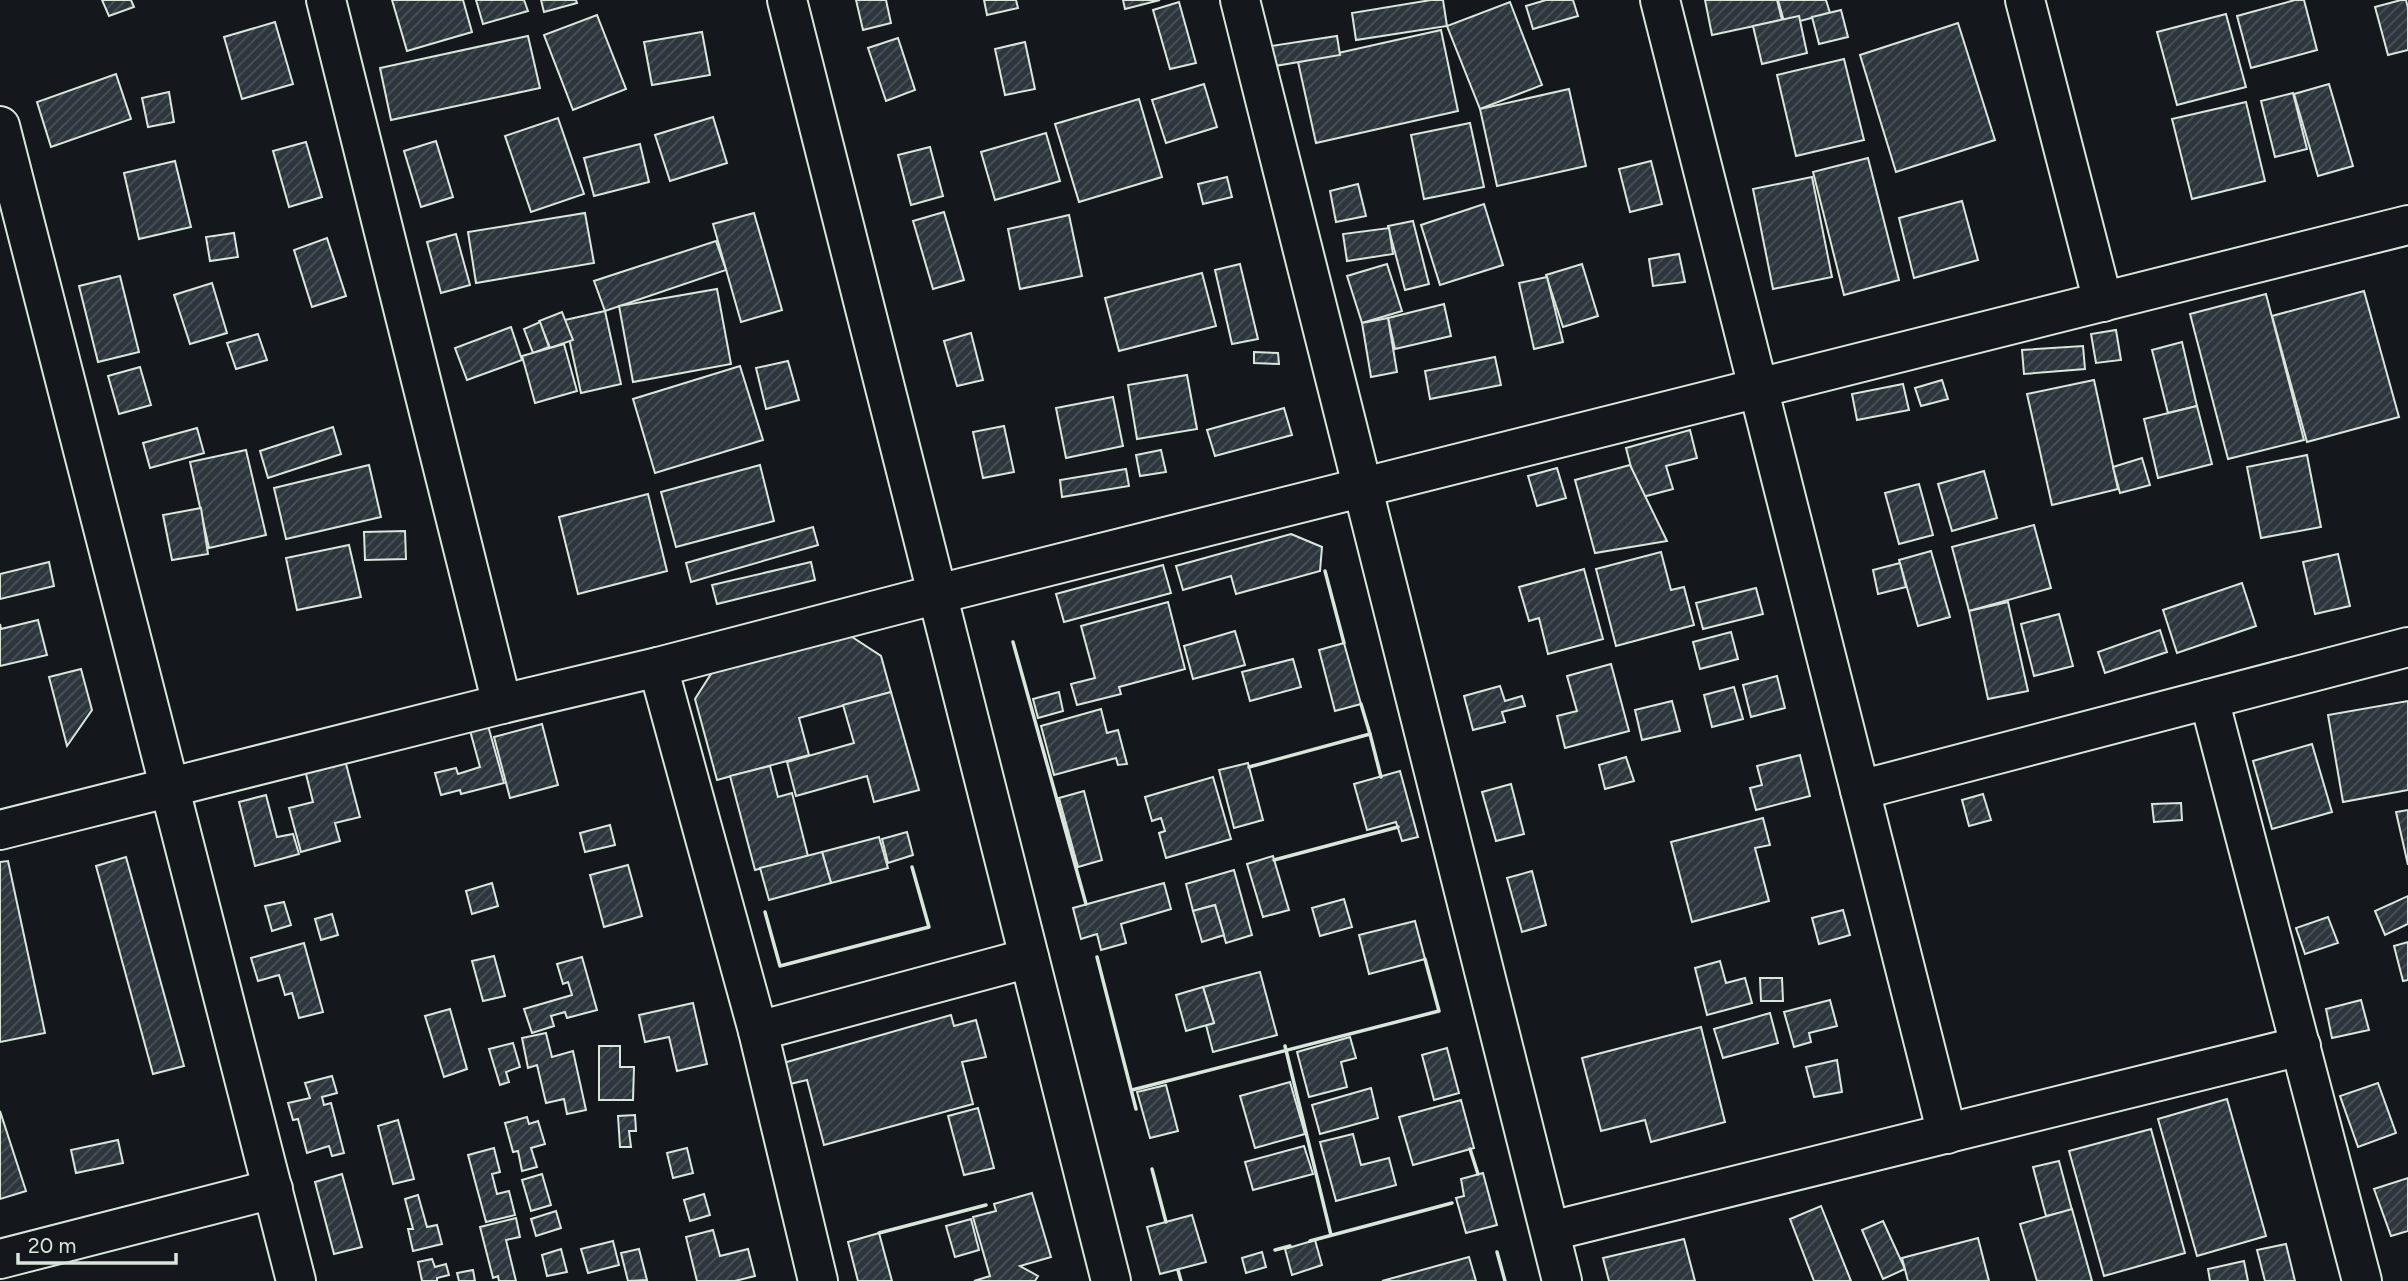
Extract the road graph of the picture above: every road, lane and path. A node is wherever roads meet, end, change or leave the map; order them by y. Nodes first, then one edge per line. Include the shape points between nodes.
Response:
1 (326, 0) edge
2 (787, 0) edge
3 (1240, 0) edge
4 (1660, 0) edge
5 (2025, 0) edge
6 (0, 126) edge
7 (2408, 225) edge
8 (2103, 302) junction
9 (1758, 388) junction
10 (1363, 487) junction
11 (938, 594) junction
12 (2408, 647) edge
13 (657, 667) junction
14 (2209, 699) junction
15 (502, 704) junction
16 (170, 788) junction
17 (1860, 790) junction
18 (0, 830) edge
19 (1029, 958) junction
20 (758, 1031) junction
21 (2301, 1046) junction
22 (1947, 1133) junction
23 (273, 1189) junction
24 (1551, 1231) junction
25 (0, 1259) edge
26 (296, 1281) edge
27 (818, 1281) edge
28 (1111, 1281) edge
29 (1562, 1281) edge
30 (2362, 1281) edge

1 - 15 street
2 - 11 street
3 - 10 street
4 - 9 street
5 - 8 street
6 - 16 street
7 - 8 street
8 - 9 street
9 - 10 street
9 - 17 street
10 - 11 street
10 - 24 street
11 - 13 street
11 - 19 street
12 - 14 street
13 - 15 street
13 - 20 street
14 - 17 street
14 - 21 street
15 - 16 street
16 - 18 street
16 - 23 street
17 - 22 street
19 - 20 street
19 - 28 street
20 - 27 street
21 - 22 street
21 - 30 street
22 - 24 street
23 - 25 street
23 - 26 street
24 - 29 street

